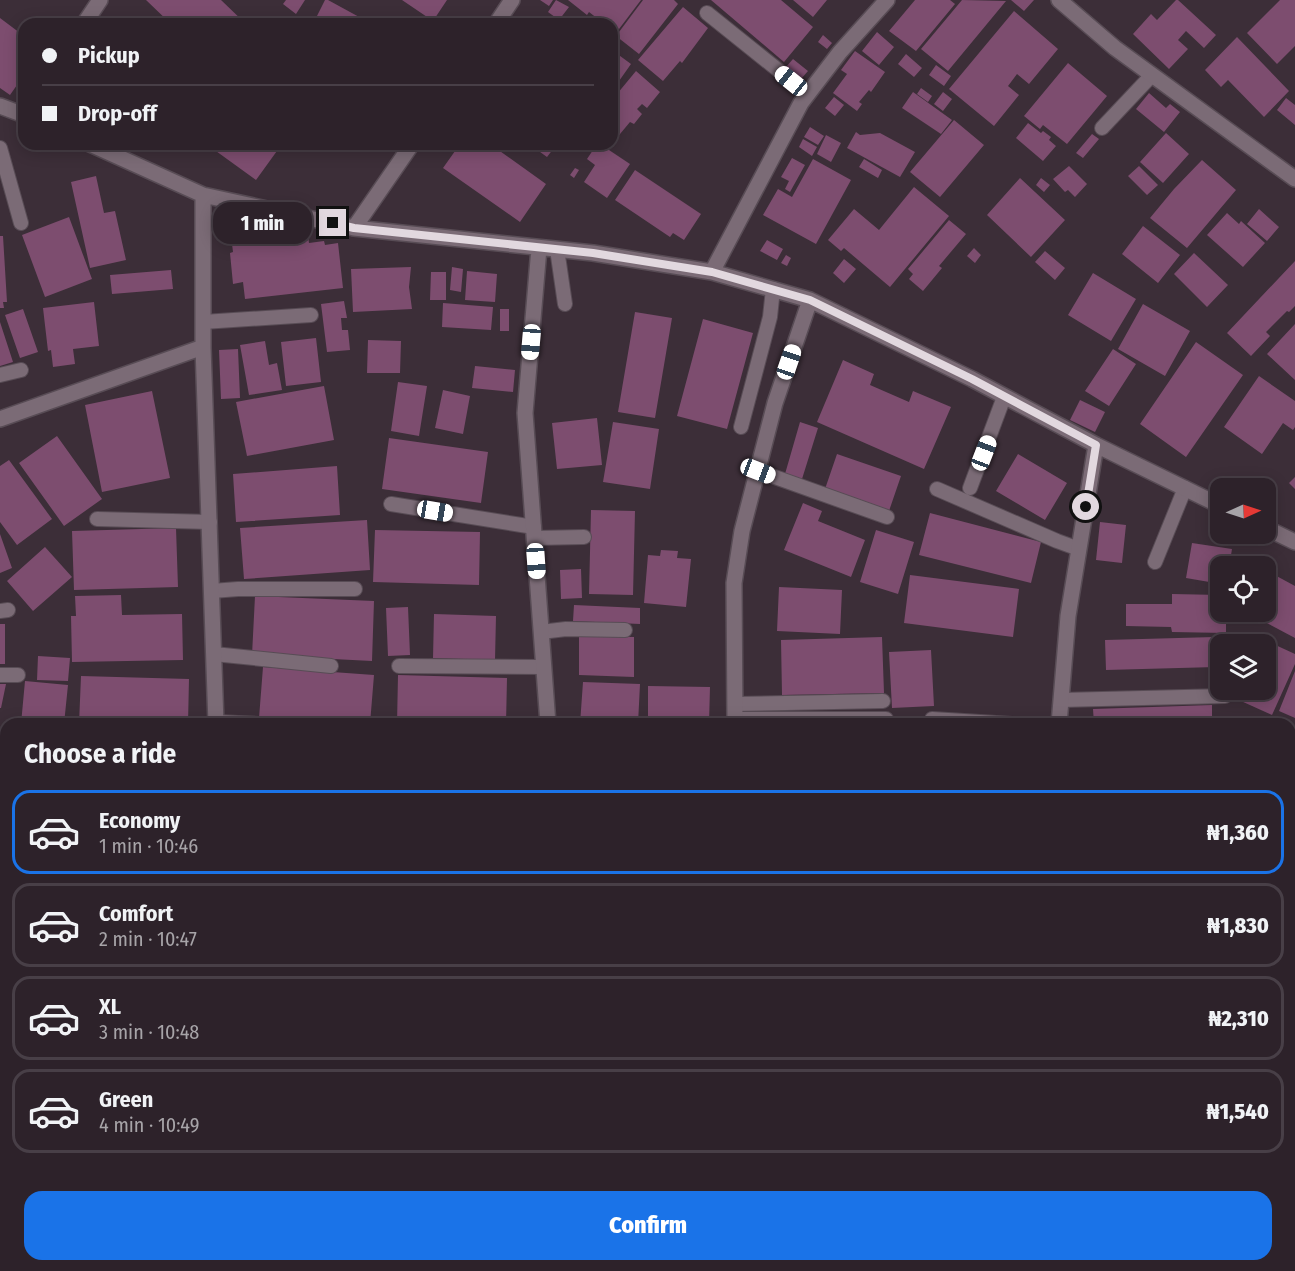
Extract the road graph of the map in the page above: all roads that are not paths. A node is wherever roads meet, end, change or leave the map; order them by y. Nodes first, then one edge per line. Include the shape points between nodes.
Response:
1 (99, 0) edge
2 (512, 0) edge
3 (887, 0) edge
4 (1059, 0) edge
5 (707, 13) dead end
6 (88, 18) edge
7 (500, 18) edge
8 (1152, 75) junction
9 (808, 94) junction
10 (0, 106) edge
11 (18, 113) edge
12 (1102, 128) dead end
13 (0, 148) edge
14 (103, 150) edge
15 (408, 150) edge
16 (1295, 180) edge
17 (203, 195) junction
18 (21, 223) dead end
19 (354, 228) junction
20 (539, 248) junction
21 (557, 249) junction
22 (712, 272) junction
23 (773, 289) junction
24 (810, 300) junction
25 (565, 304) dead end
26 (311, 315) dead end
27 (203, 322) junction
28 (203, 347) junction
29 (21, 370) dead end
30 (0, 375) edge
31 (1005, 397) junction
32 (0, 419) edge
33 (741, 427) dead end
34 (1096, 445) junction
35 (758, 471) junction
36 (970, 488) dead end
37 (1185, 488) junction
38 (937, 489) dead end
39 (1210, 500) edge
40 (391, 504) dead end
41 (887, 517) dead end
42 (97, 519) dead end
43 (210, 522) junction
44 (534, 532) junction
45 (1276, 533) edge
46 (584, 537) dead end
47 (1295, 542) edge
48 (1079, 549) junction
49 (1155, 562) dead end
50 (355, 589) dead end
51 (212, 591) junction
52 (625, 630) dead end
53 (541, 632) junction
54 (214, 654) junction
55 (331, 666) dead end
56 (399, 666) dead end
57 (544, 667) junction
58 (0, 675) edge
59 (18, 675) dead end
60 (1210, 696) edge
61 (1061, 700) junction
62 (883, 701) dead end
63 (735, 716) edge
64 (216, 718) edge
65 (548, 718) edge
66 (836, 718) edge
67 (1060, 718) edge

1 - 6 street
2 - 7 street
3 - 9 street
4 - 8 street
5 - 9 lane
8 - 12 lane
8 - 16 street
9 - 22 street
10 - 11 street
13 - 18 lane
14 - 17 street
15 - 19 street
17 - 19 street
17 - 27 street
19 - 20 street
20 - 21 street
20 - 44 street via 525,413
21 - 22 street
21 - 25 lane
22 - 23 street
23 - 24 street
23 - 33 lane via 770,317
24 - 31 street
24 - 35 street via 775,403
26 - 27 lane
27 - 28 street
28 - 32 street
28 - 43 street
29 - 30 lane
31 - 34 street
31 - 36 lane
34 - 37 street
34 - 48 street
35 - 41 lane
35 - 63 street via 734,582
37 - 39 street
37 - 49 lane
38 - 48 lane
40 - 44 lane
42 - 43 lane
43 - 51 street
44 - 46 lane
44 - 53 street
45 - 47 street
48 - 61 street
50 - 51 lane
51 - 54 street
52 - 53 lane
53 - 57 street
54 - 55 lane
54 - 64 street
56 - 57 lane
57 - 65 street
58 - 59 lane
60 - 61 lane
61 - 67 street
62 - 63 lane
63 - 66 lane

